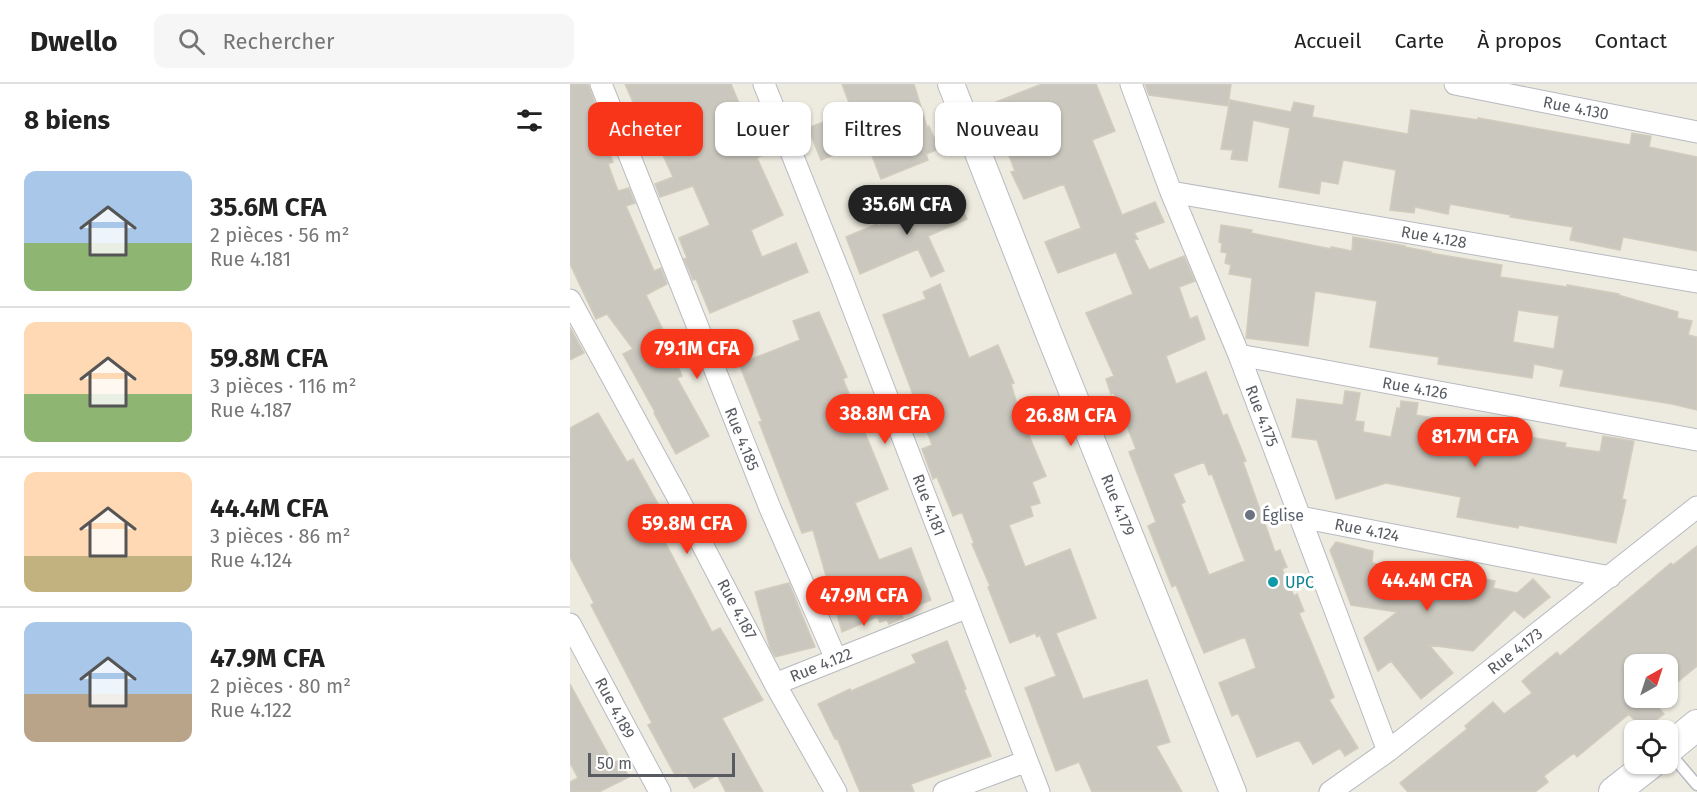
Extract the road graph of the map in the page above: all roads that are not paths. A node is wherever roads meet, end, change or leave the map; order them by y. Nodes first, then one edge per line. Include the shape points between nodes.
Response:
1 (601, 84) edge
2 (764, 84) edge
3 (951, 84) edge
4 (1131, 84) edge
5 (1455, 84) edge
6 (1697, 132) edge
7 (1171, 192) junction
8 (1697, 282) edge
9 (570, 300) edge
10 (1239, 355) junction
11 (1697, 440) edge
12 (1697, 507) edge
13 (1300, 517) junction
14 (1610, 576) junction
15 (968, 607) junction
16 (570, 624) edge
17 (836, 659) junction
18 (775, 684) junction
19 (1697, 725) edge
20 (1678, 741) edge
21 (1388, 751) junction
22 (1027, 761) junction
23 (1678, 762) edge
24 (1637, 774) edge
25 (1697, 785) edge
26 (660, 792) edge
27 (836, 792) edge
28 (944, 792) edge
29 (1039, 792) edge
30 (1233, 792) edge
31 (1330, 792) edge
32 (1614, 792) edge

1 - 17 street, Rue 4.185 via 770,508
2 - 15 street, Rue 4.181
3 - 30 street, Rue 4.179
4 - 7 street, Rue 4.175
5 - 6 street, Rue 4.130
7 - 8 street, Rue 4.128
7 - 10 street, Rue 4.175
9 - 18 street, Rue 4.187
10 - 11 street, Rue 4.126
10 - 13 street, Rue 4.175
12 - 14 street, Rue 4.173
13 - 14 street, Rue 4.124
13 - 21 street, Rue 4.175
14 - 21 street, Rue 4.173
15 - 17 street, Rue 4.122
15 - 22 street, Rue 4.181
16 - 26 street, Rue 4.189
17 - 18 street, Rue 4.122
18 - 27 street, Rue 4.187
19 - 20 main road
21 - 31 street, Rue 4.173
22 - 28 street
22 - 29 street, Rue 4.181
23 - 25 lane
24 - 32 main road

